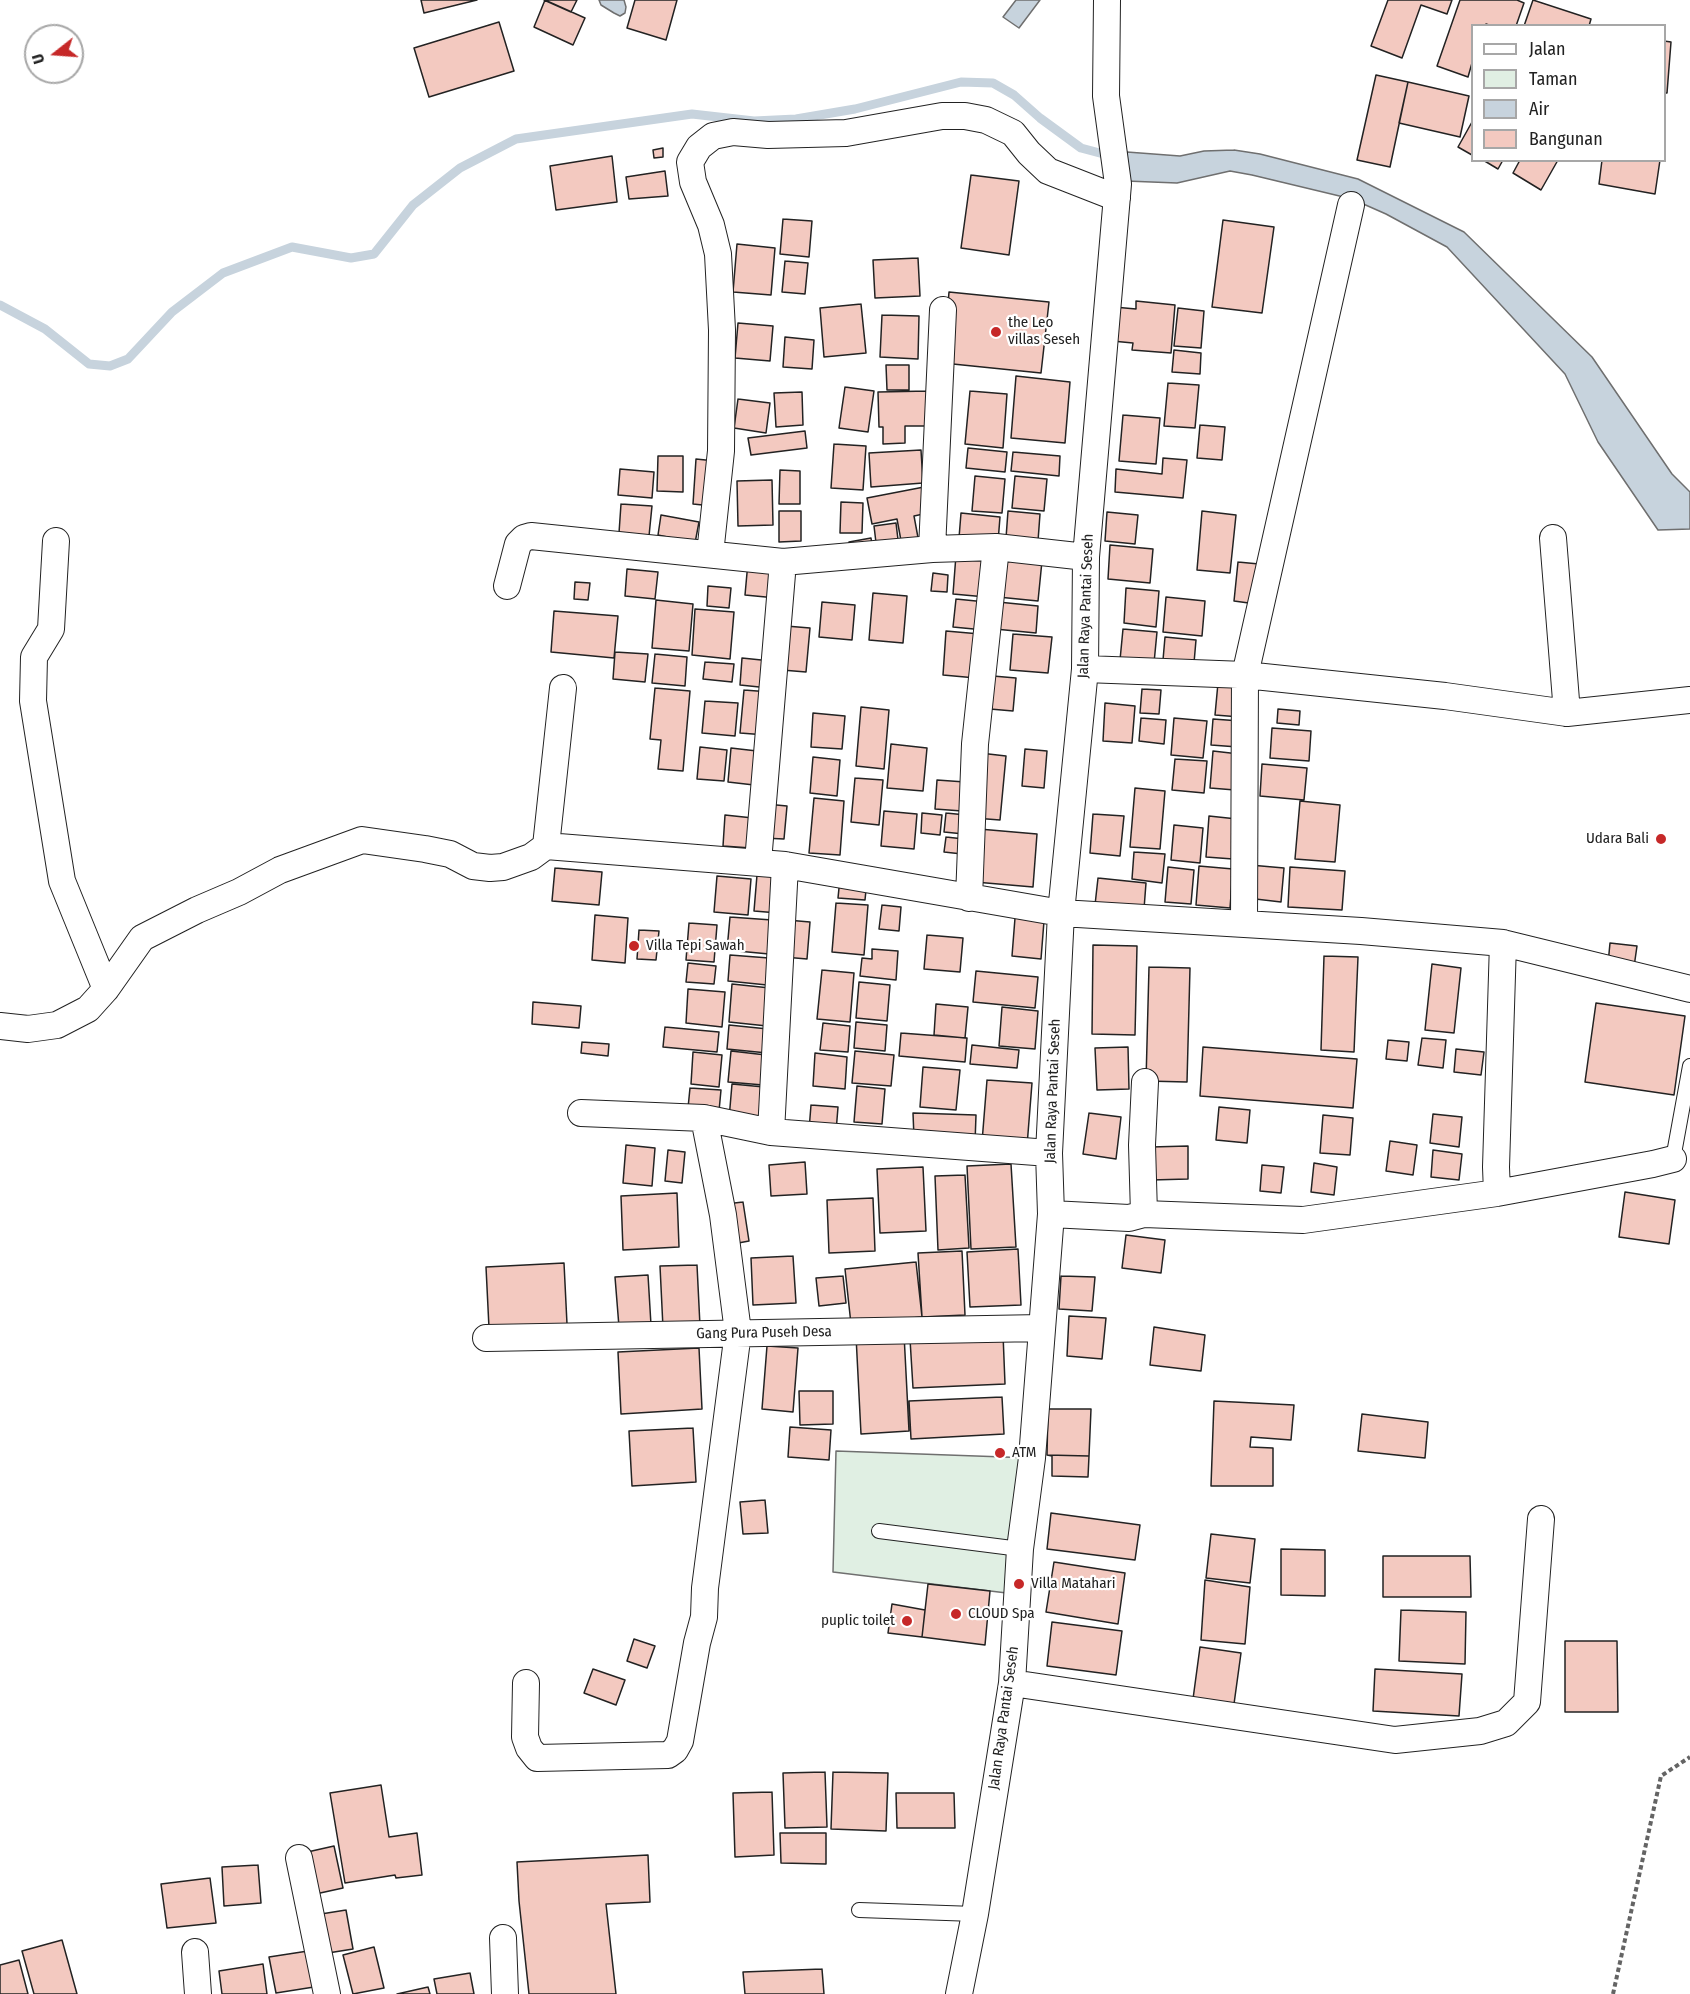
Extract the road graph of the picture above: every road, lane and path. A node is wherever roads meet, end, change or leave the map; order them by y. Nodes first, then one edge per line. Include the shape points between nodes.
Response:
1 (1107, 0) edge
2 (1117, 191) junction
3 (1351, 206) dead end
4 (943, 310) dead end
5 (1553, 538) dead end
6 (56, 541) dead end
7 (996, 547) junction
8 (932, 549) junction
9 (710, 554) junction
10 (1086, 557) junction
11 (783, 562) junction
12 (507, 586) dead end
13 (1085, 669) junction
14 (1245, 675) junction
15 (562, 688) dead end
16 (1690, 700) edge
17 (1567, 713) junction
18 (546, 846) junction
19 (758, 862) junction
20 (785, 865) junction
21 (969, 898) junction
22 (1061, 913) junction
23 (1244, 924) junction
24 (1503, 943) junction
25 (106, 989) junction
26 (1690, 989) edge
27 (0, 1026) edge
28 (1690, 1066) edge
29 (1145, 1082) dead end
30 (582, 1113) dead end
31 (704, 1118) junction
32 (771, 1132) junction
33 (1049, 1153) junction
34 (1673, 1159) joint
35 (1497, 1193) junction
36 (1050, 1205) junction
37 (1144, 1214) junction
38 (1042, 1328) junction
39 (738, 1332) junction
40 (486, 1338) dead end
41 (1541, 1519) dead end
42 (879, 1531) dead end
43 (1020, 1549) junction
44 (526, 1683) dead end
45 (1012, 1683) junction
46 (1690, 1757) edge
47 (299, 1858) dead end
48 (859, 1910) dead end
49 (975, 1914) junction
50 (503, 1938) dead end
51 (195, 1952) dead end
52 (198, 1994) edge
53 (327, 1994) edge
54 (505, 1994) edge
55 (959, 1994) edge
56 (1613, 1994) edge

1 - 2 street, Jalan Raya Pantai Seseh via 1106,96
2 - 9 street via 1048,171 1013,133 986,120 965,116 942,116 846,133 733,132 713,136 699,147 690,162 718,254 722,330 721,451
2 - 10 street, Jalan Raya Pantai Seseh
3 - 14 street
4 - 8 street
5 - 17 street
6 - 25 street via 51,629 34,657 33,700 62,881
7 - 8 street
7 - 10 street
7 - 21 street via 975,744
8 - 11 street
9 - 11 street
9 - 12 street via 531,536 518,544
10 - 13 street, Jalan Raya Pantai Seseh
11 - 19 street
13 - 14 street
13 - 22 street, Jalan Raya Pantai Seseh
14 - 17 street
14 - 23 street
15 - 18 street
16 - 17 street
18 - 19 street
18 - 25 street via 522,861 490,868 473,866 450,854 362,840 280,870 142,938
19 - 20 street
20 - 21 street
20 - 32 street
21 - 22 street
22 - 23 street
22 - 33 street, Jalan Raya Pantai Seseh
23 - 24 street
24 - 26 street
24 - 35 street
25 - 27 street via 88,1009 57,1025 28,1029
28 - 34 lane
29 - 37 street
30 - 31 street
31 - 32 street
31 - 39 street via 723,1215
32 - 33 street
33 - 36 street, Jalan Raya Pantai Seseh
34 - 35 street
35 - 37 street via 1303,1221
36 - 37 street via 1129,1218
36 - 38 street, Jalan Raya Pantai Seseh
38 - 39 street, Gang Pura Puseh Desa
38 - 43 street, Jalan Raya Pantai Seseh
39 - 40 street, Gang Pura Puseh Desa
39 - 44 street via 704,1617 675,1750 668,1755 537,1758 525,1737
41 - 45 street via 1527,1702 1506,1723 1497,1726 1395,1740
42 - 43 lane
43 - 45 street, Jalan Raya Pantai Seseh
45 - 49 street, Jalan Raya Pantai Seseh
46 - 56 path via 1661,1776
47 - 53 street
48 - 49 lane
49 - 55 street, Jalan Raya Pantai Seseh
50 - 54 street
51 - 52 street

